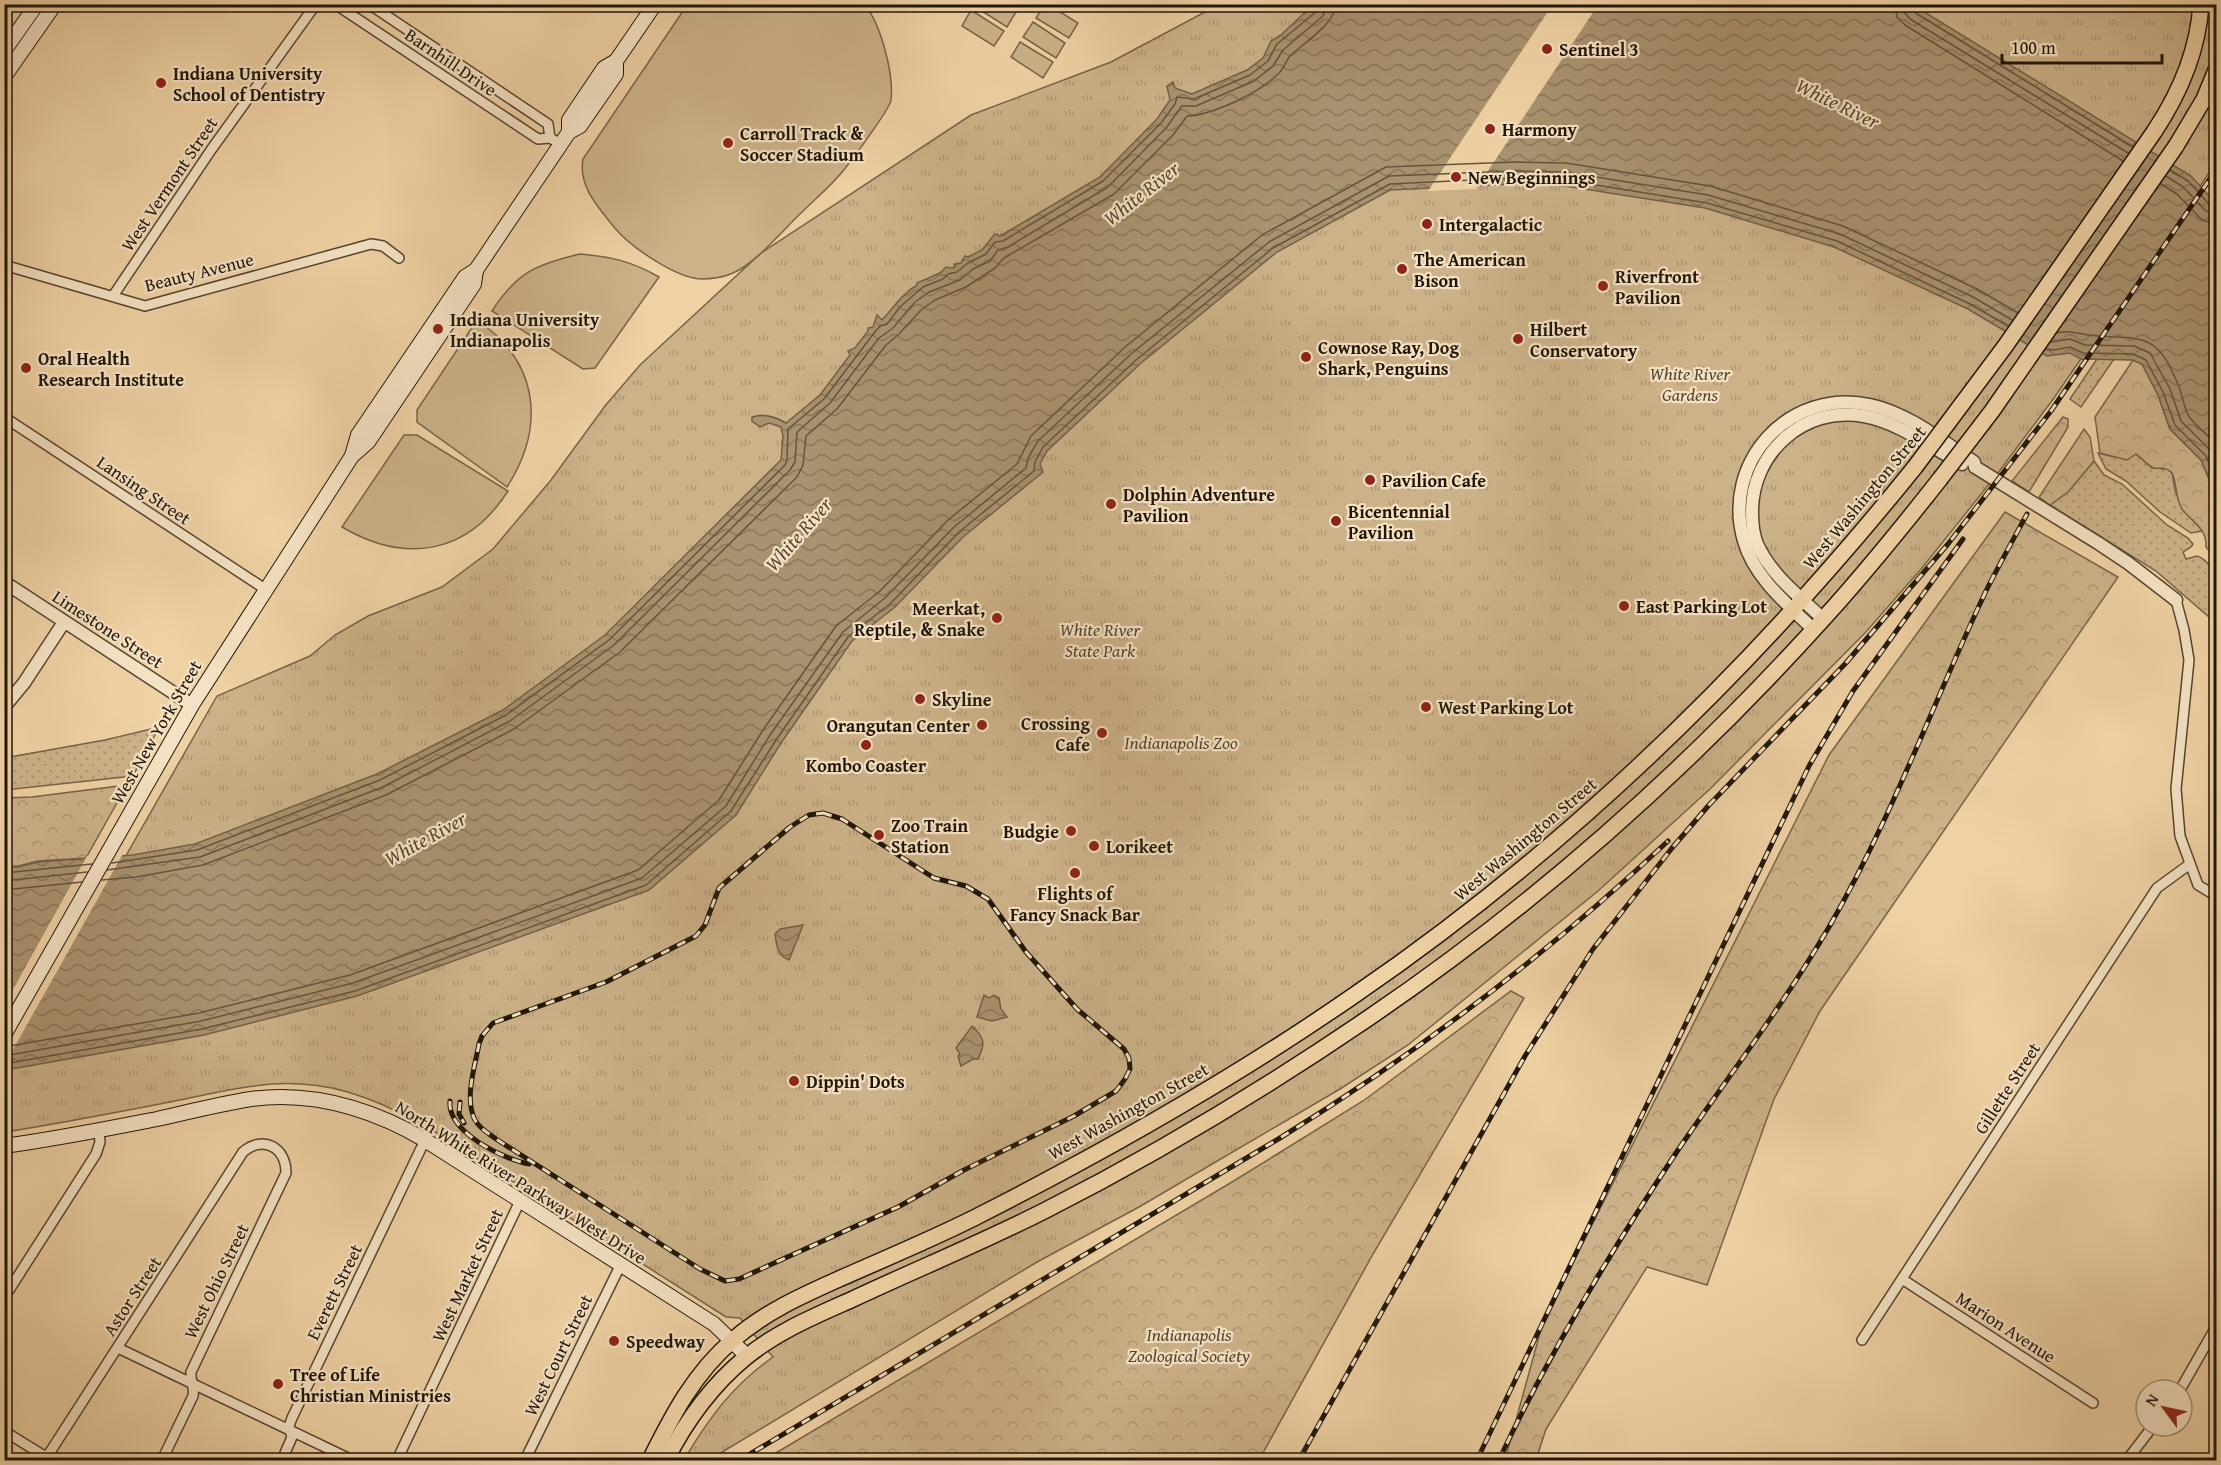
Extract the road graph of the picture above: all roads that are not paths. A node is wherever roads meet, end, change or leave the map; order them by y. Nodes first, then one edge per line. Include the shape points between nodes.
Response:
1 (37, 4) edge
2 (55, 4) edge
3 (316, 4) edge
4 (335, 4) edge
5 (369, 4) edge
6 (655, 4) edge
7 (2201, 4) edge
8 (4, 51) edge
9 (2217, 70) edge
10 (4, 77) edge
11 (556, 141) junction
12 (399, 258) dead end
13 (4, 265) edge
14 (113, 296) junction
15 (4, 417) edge
16 (4, 582) edge
17 (265, 589) junction
18 (2175, 600) joint
19 (1798, 605) junction
20 (64, 621) junction
21 (1818, 624) junction
22 (192, 705) junction
23 (4, 707) edge
24 (2190, 864) junction
25 (2217, 896) edge
26 (4, 1035) edge
27 (99, 1131) junction
28 (425, 1140) junction
29 (4, 1146) edge
30 (246, 1149) joint
31 (520, 1201) junction
32 (621, 1264) junction
33 (1902, 1279) junction
34 (4, 1298) edge
35 (2217, 1326) edge
36 (1862, 1340) dead end
37 (732, 1341) junction
38 (118, 1348) junction
39 (747, 1356) junction
40 (2187, 1378) edge
41 (192, 1384) junction
42 (2093, 1403) dead end
43 (4, 1431) edge
44 (290, 1431) junction
45 (2144, 1438) edge
46 (47, 1460) edge
47 (162, 1461) edge
48 (282, 1461) edge
49 (352, 1461) edge
50 (397, 1461) edge
51 (525, 1461) edge
52 (650, 1461) edge
53 (666, 1461) edge
54 (2127, 1461) edge

1 - 8 main road
2 - 10 main road
3 - 14 street, West Vermont Street
4 - 11 street, Barnhill Drive via 538,139
5 - 11 street, Barnhill Drive via 548,124
6 - 11 main road, West New York Street via 616,61 616,74 580,126
7 - 19 main road, West Washington Street, bridge via 2189,67 2154,132 1993,363 1915,467
9 - 21 main road, bridge via 2176,146 2004,394 1940,479
11 - 17 main road, West New York Street via 476,270 474,284 368,442 352,456
12 - 14 street, Beauty Avenue via 383,246 370,244 145,306
13 - 14 street, Beauty Avenue
15 - 17 street, Lansing Street
16 - 20 street, Limestone Street
17 - 22 main road, West New York Street
18 - 19 street via 2121,558 1975,467 1970,468 1898,429 1864,416 1842,414 1823,417 1782,439 1764,461 1754,485 1752,523 1756,542
18 - 24 street via 2189,660 2176,789 2180,836
19 - 21 street
19 - 37 main road, West Washington Street via 1687,721 1592,810 1443,932 1358,993 1167,1114 974,1218 793,1300
20 - 22 street, Limestone Street
20 - 23 street
21 - 39 main road via 1708,738 1619,821 1489,929 1373,1016 1260,1089 1117,1173 985,1239 794,1325
22 - 26 main road, West New York Street
24 - 25 street via 2198,885
24 - 33 street, Gillette Street via 2157,888
27 - 28 main road, North White River Parkway West Drive via 251,1099 293,1098 368,1111
27 - 29 main road, North White River Parkway West Drive
27 - 34 street via 96,1154
28 - 31 main road, North White River Parkway West Drive
28 - 44 street, Everett Street via 292,1418
30 - 38 street, Astor Street
30 - 41 street, West Ohio Street via 259,1144 274,1146 284,1158 286,1173 191,1372
31 - 32 main road, North White River Parkway West Drive
31 - 50 street, West Market Street
32 - 37 main road, North White River Parkway West Drive via 714,1324
32 - 51 street, West Court Street
33 - 36 street, Gillette Street
33 - 42 street, Marion Avenue
35 - 40 street
37 - 39 main road, North White River Parkway West Drive
37 - 52 main road, West Washington Street via 682,1399
38 - 41 street
38 - 46 street, Astor Street
39 - 53 main road via 702,1402
41 - 44 street
41 - 47 street, West Ohio Street via 193,1396
43 - 46 street
44 - 48 street, Everett Street via 291,1441
44 - 49 street
45 - 54 street

